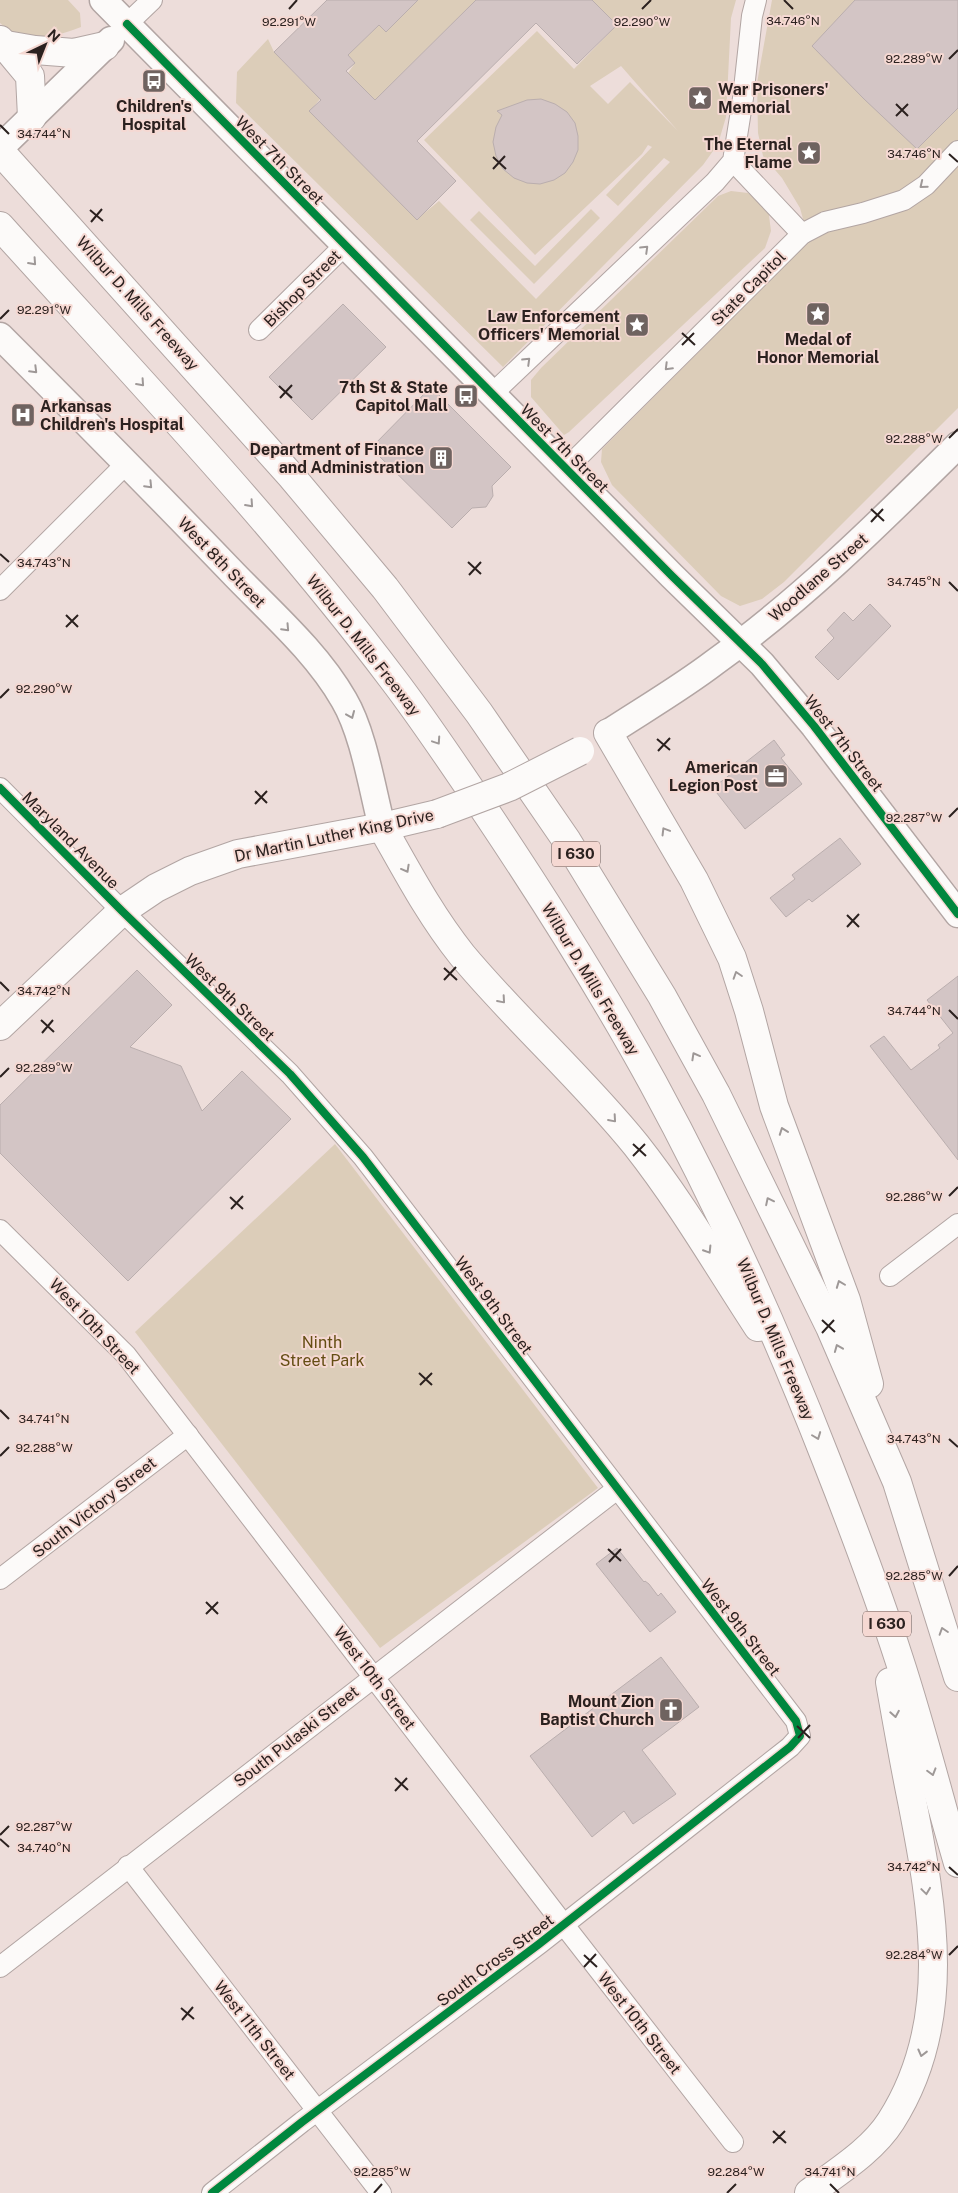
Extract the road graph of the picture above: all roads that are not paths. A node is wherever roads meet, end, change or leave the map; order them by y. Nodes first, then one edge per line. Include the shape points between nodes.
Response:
1 (103, 0) edge
2 (152, 0) edge
3 (756, 0) edge
4 (127, 24) junction
5 (3, 43) edge
6 (105, 46) junction
7 (32, 116) junction
8 (0, 149) edge
9 (958, 151) edge
10 (734, 161) junction
11 (0, 226) edge
12 (802, 234) junction
13 (345, 245) junction
14 (259, 330) dead end
15 (0, 336) edge
16 (492, 394) junction
17 (958, 446) edge
18 (127, 463) junction
19 (566, 469) junction
20 (0, 590) edge
21 (741, 642) junction
22 (608, 733) junction
23 (0, 788) edge
24 (382, 827) junction
25 (122, 911) junction
26 (958, 914) edge
27 (0, 1026) edge
28 (958, 1224) edge
29 (0, 1230) edge
30 (890, 1276) dead end
31 (799, 1390) junction
32 (188, 1435) junction
33 (897, 1482) junction
34 (617, 1489) junction
35 (0, 1579) edge
36 (872, 1580) junction
37 (957, 1673) edge
38 (374, 1676) junction
39 (792, 1746) joint
40 (958, 1863) edge
41 (128, 1866) junction
42 (564, 1925) junction
43 (0, 1967) edge
44 (317, 2111) junction
45 (733, 2142) dead end
46 (212, 2193) edge
47 (381, 2193) edge
48 (809, 2193) edge

1 - 4 street, West 7th Street
2 - 4 street
3 - 10 street
4 - 6 street
4 - 13 street, West 7th Street
5 - 6 main road via 74,53
5 - 7 main road via 30,76
6 - 7 street
7 - 8 street
33 -> 8 main road, Wilbur D. Mills Freeway / I 630 via 830,1327 716,1094 630,943 544,806 436,655 299,484
9 -> 12 street, State Capitol via 926,184 904,200 825,222
10 - 12 street
16 -> 10 street
11 -> 31 main road, Wilbur D. Mills Freeway / I 630 via 256,511 346,620 432,733 565,932 652,1082 760,1299
12 -> 19 street, State Capitol
13 - 14 street, Bishop Street
13 - 16 street, West 7th Street
15 -> 18 street, West 8th Street
16 - 19 street, West 7th Street
17 - 21 street, Woodlane Street via 841,558
18 - 20 street
18 -> 24 street, West 8th Street via 285,627 345,701
19 - 21 street, West 7th Street
21 - 22 street, Dr Martin Luther King Drive via 715,663
21 - 26 street, West 7th Street via 814,726
22 - 24 main road, Dr Martin Luther King Drive, bridge via 509,787 437,814
33 -> 22 main road via 846,1300 774,1106 732,958 694,880
23 - 25 street, Maryland Avenue
24 - 25 main road, Dr Martin Luther King Drive via 220,860 156,888
24 -> 31 main road via 426,905 462,954 603,1108 677,1200
25 - 27 main road, Dr Martin Luther King Drive
25 - 34 street, West 9th Street via 290,1074 363,1157
28 - 30 street
29 - 32 street, West 10th Street via 126,1355
31 -> 36 main road, Wilbur D. Mills Freeway / I 630
32 - 35 street, South Victory Street
32 - 38 street, West 10th Street
37 -> 33 main road, Wilbur D. Mills Freeway / I 630
34 - 38 street, South Pulaski Street
34 - 39 street, West 9th Street via 796,1721 800,1736
36 -> 40 main road, Wilbur D. Mills Freeway / I 630 via 899,1660
36 -> 48 main road via 920,1845 933,1939 932,1999 919,2064 891,2122 864,2151
38 - 41 street, South Pulaski Street
38 - 42 street, West 10th Street
39 - 42 street, South Cross Street
41 - 43 street, South Pulaski Street
41 - 44 street, West 11th Street
42 - 44 street, South Cross Street
42 - 45 street, West 10th Street
44 - 46 street, South Cross Street
44 - 47 street, West 11th Street

